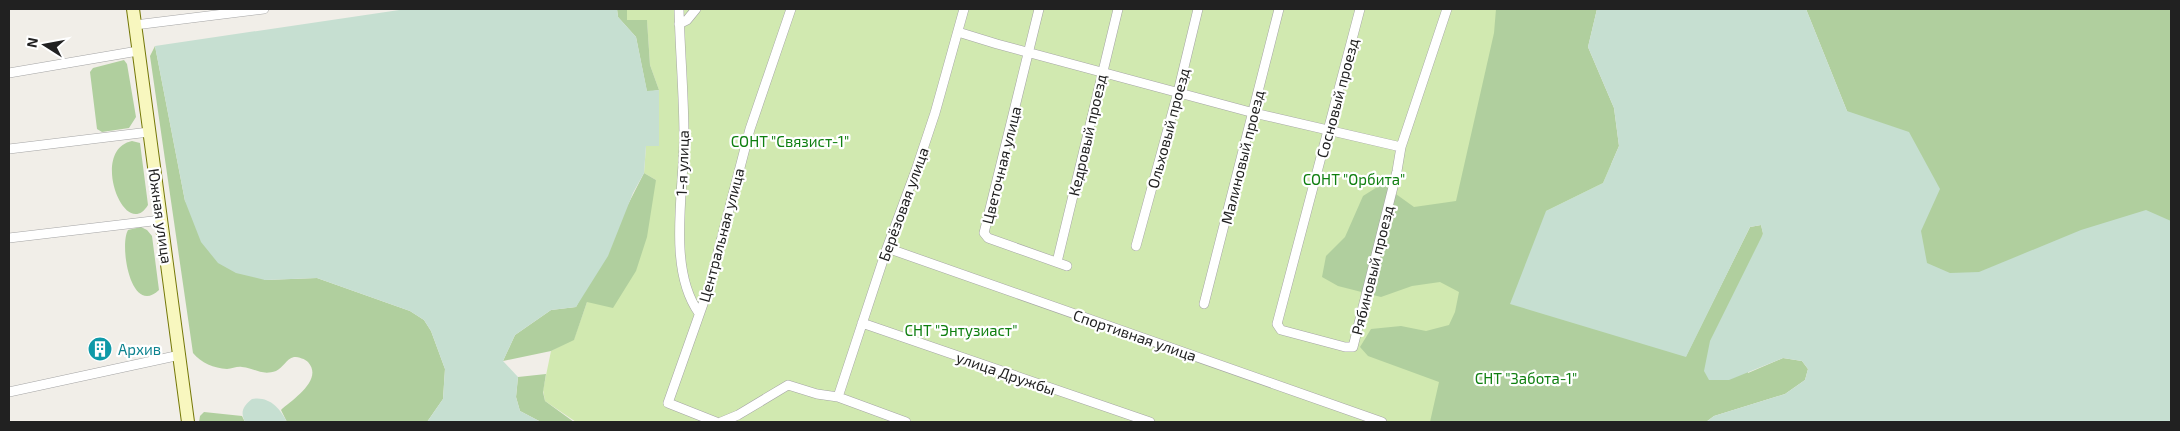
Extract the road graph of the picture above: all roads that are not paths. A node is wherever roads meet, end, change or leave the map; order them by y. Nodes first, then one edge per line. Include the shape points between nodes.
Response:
1 (133, 9) edge
2 (264, 9) edge
3 (679, 9) edge
4 (696, 9) edge
5 (791, 9) edge
6 (964, 9) edge
7 (1039, 9) edge
8 (1118, 9) edge
9 (1198, 9) edge
10 (1279, 9) edge
11 (1360, 9) edge
12 (1447, 9) edge
13 (207, 12) edge
14 (680, 24) junction
15 (135, 25) junction
16 (958, 32) junction
17 (138, 51) junction
18 (1029, 53) junction
19 (1102, 71) junction
20 (9, 73) edge
21 (1178, 92) junction
22 (1254, 113) junction
23 (1328, 130) junction
24 (149, 132) junction
25 (1401, 147) junction
26 (9, 149) edge
27 (161, 220) junction
28 (9, 238) edge
29 (1136, 246) dead end
30 (887, 248) junction
31 (1058, 262) junction
32 (1067, 266) dead end
33 (1204, 304) dead end
34 (699, 313) junction
35 (862, 323) junction
36 (1311, 337) joint
37 (180, 354) junction
38 (9, 392) edge
39 (838, 397) junction
40 (188, 422) edge
41 (716, 422) edge
42 (721, 422) edge
43 (906, 422) edge
44 (1150, 422) edge
45 (1382, 422) edge

1 - 15 main road, Южная улица
2 - 13 street
3 - 14 street, 1-я улица
4 - 14 street
5 - 34 street, Центральная улица via 750,129 716,262
6 - 16 street, Берёзовая улица
7 - 18 street, Цветочная улица
8 - 19 street, Кедровый проезд
9 - 21 street, Ольховый проезд
10 - 22 street, Малиновый проезд
11 - 23 street, Сосновый проезд
12 - 25 street, Рябиновый проезд
13 - 15 street
14 - 34 street, 1-я улица via 684,138 680,255 690,298
15 - 17 main road, Южная улица
16 - 18 street
16 - 30 street, Берёзовая улица via 920,161
17 - 20 street
17 - 24 main road, Южная улица
18 - 19 street
18 - 31 street, Цветочная улица via 984,233 988,238
19 - 21 street
19 - 31 street, Кедровый проезд
21 - 22 street
21 - 29 street, Ольховый проезд
22 - 23 street
22 - 33 street, Малиновый проезд
23 - 25 street
23 - 36 street, Сосновый проезд via 1277,324 1281,330
24 - 26 street
24 - 27 main road, Южная улица
25 - 36 street, Рябиновый проезд via 1353,347
27 - 28 street
27 - 37 main road, Южная улица
30 - 35 street, Берёзовая улица
30 - 45 street, Спортивная улица
31 - 32 street, Цветочная улица
34 - 41 street, Центральная улица via 668,402
35 - 39 street, Берёзовая улица
35 - 44 street, улица Дружбы
37 - 38 street
37 - 40 main road, Южная улица
39 - 42 street via 788,385
39 - 43 street

